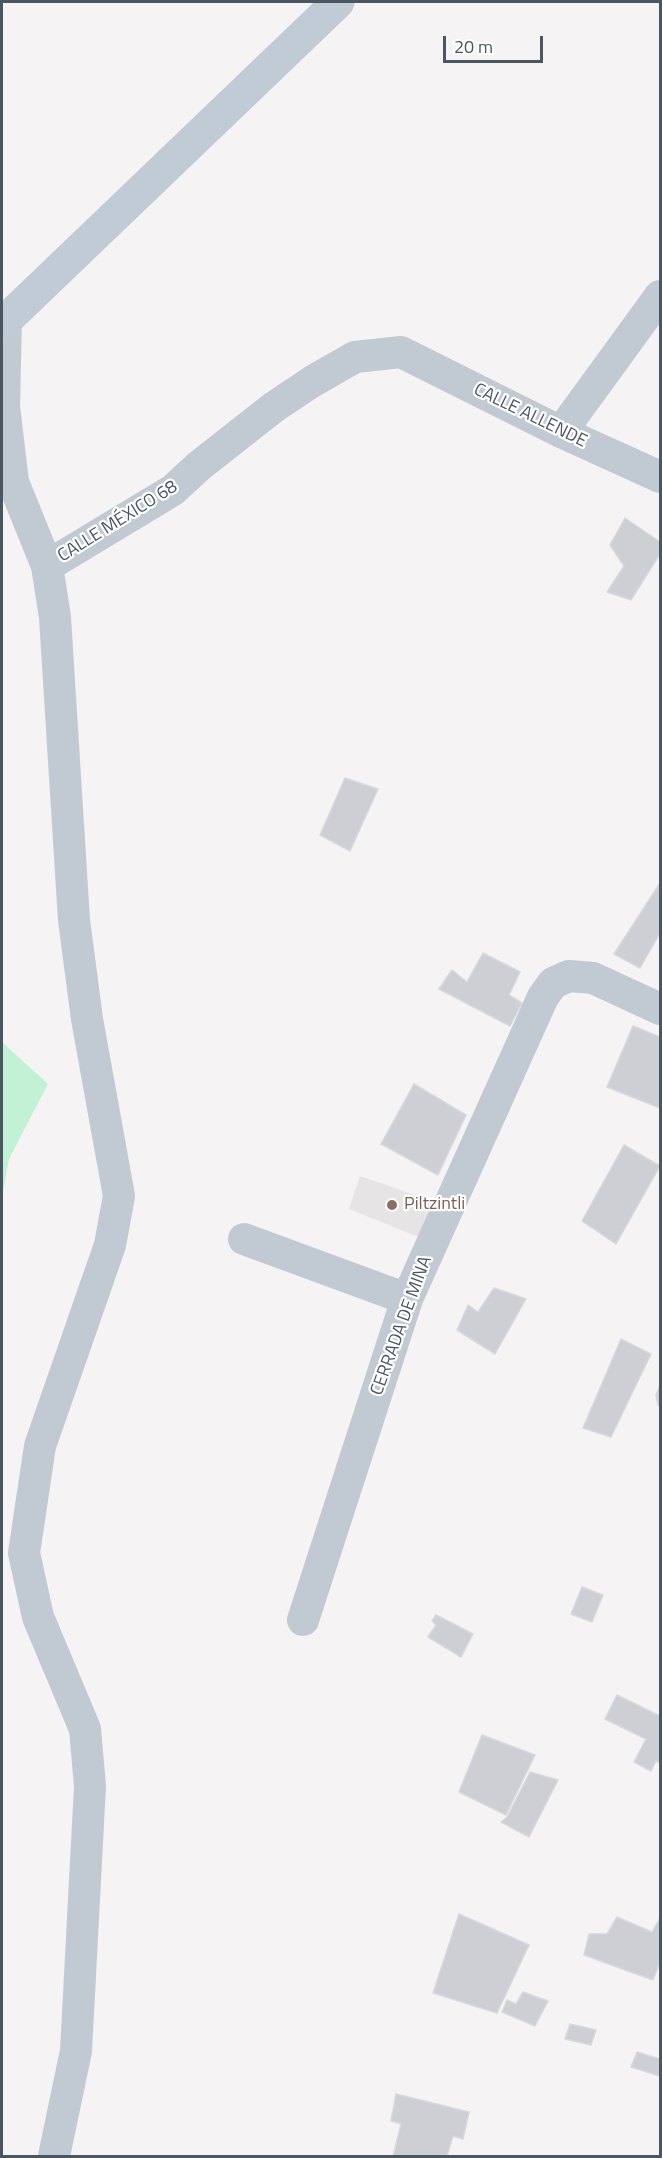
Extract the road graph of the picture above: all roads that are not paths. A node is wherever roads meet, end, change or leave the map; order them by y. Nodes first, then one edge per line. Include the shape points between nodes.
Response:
1 (338, 2) edge
2 (660, 296) edge
3 (4, 322) edge
4 (402, 352) joint
5 (561, 432) junction
6 (660, 477) edge
7 (47, 566) junction
8 (660, 1008) edge
9 (244, 1239) dead end
10 (407, 1299) junction
11 (303, 1620) dead end
12 (54, 2157) edge

1 - 3 street
2 - 5 street
3 - 7 street, CALLE MÉXICO 68 via 4,406 13,482
4 - 5 street, CALLE ALLENDE
4 - 7 street, CALLE MÉXICO 68 via 355,357 313,381 274,407 173,490
5 - 6 street, CALLE ALLENDE
7 - 12 street via 55,617 74,920 87,1019 119,1196 110,1245 40,1446 24,1553 38,1617 85,1729 90,1786 76,2051
8 - 10 street, CERRADA DE MINA via 594,978 569,976 553,983 543,997
9 - 10 street
10 - 11 street, CERRADA DE MINA

